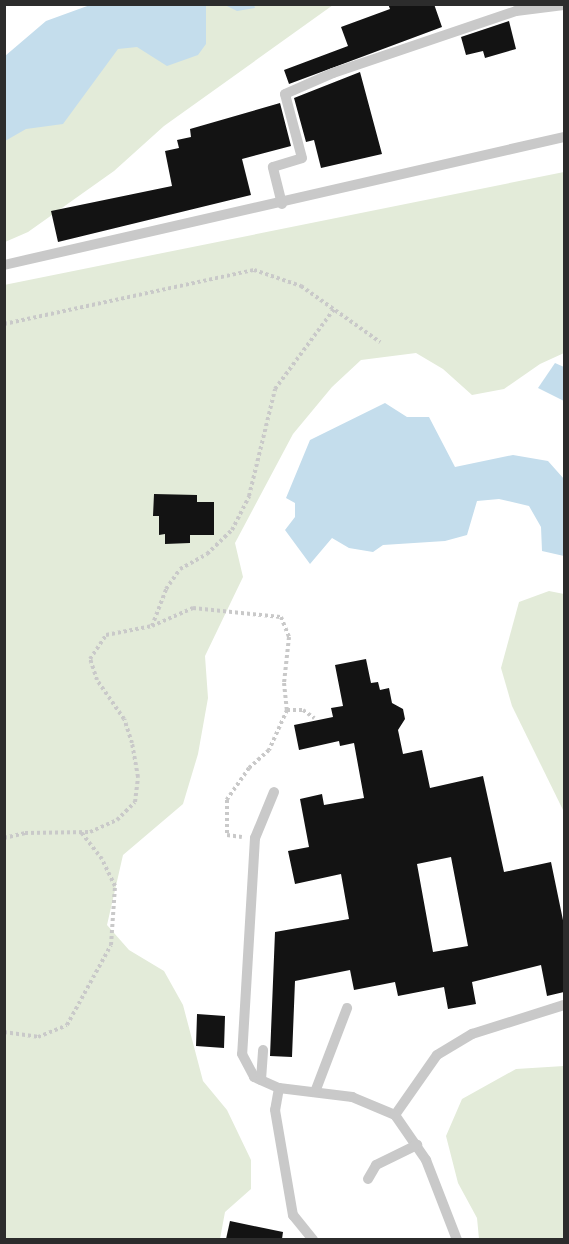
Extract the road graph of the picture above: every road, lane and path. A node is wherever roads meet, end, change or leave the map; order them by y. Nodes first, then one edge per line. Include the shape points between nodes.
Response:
1 (564, 5) edge
2 (564, 137) edge
3 (282, 204) junction
4 (4, 265) edge
5 (334, 309) junction
6 (4, 324) edge
7 (380, 342) dead end
8 (152, 626) junction
9 (287, 710) junction
10 (314, 718) dead end
11 (274, 792) dead end
12 (81, 832) junction
13 (4, 838) edge
14 (255, 838) junction
15 (564, 1005) edge
16 (347, 1008) dead end
17 (4, 1032) edge
18 (263, 1050) dead end
19 (261, 1080) junction
20 (279, 1088) junction
21 (315, 1092) junction
22 (395, 1115) junction
23 (417, 1145) junction
24 (369, 1179) dead end
25 (313, 1239) edge
26 (457, 1239) edge

1 - 3 lane via 516,11 333,73 285,94 302,158 273,167
2 - 3 lane
3 - 4 lane
5 - 6 path via 301,286 254,270
5 - 7 path
5 - 8 path via 275,389 249,496 232,530 207,554 180,569 166,589
8 - 9 path via 192,608 281,617 289,637 284,683
8 - 12 path via 106,635 90,659 97,680 124,719 138,777 135,802 117,820
9 - 10 path via 303,710
9 - 14 path via 269,750 249,768 227,800 227,835
11 - 14 lane
12 - 13 path via 25,833
12 - 17 path via 102,859 115,886 111,945 68,1025 38,1037
14 - 19 lane via 242,1054 254,1077
15 - 22 lane via 472,1034 437,1055
16 - 21 lane
18 - 19 lane
19 - 20 lane
20 - 21 lane
20 - 25 lane via 275,1110 293,1215
21 - 22 lane via 352,1097
22 - 23 lane
23 - 24 lane via 376,1164
23 - 26 lane

